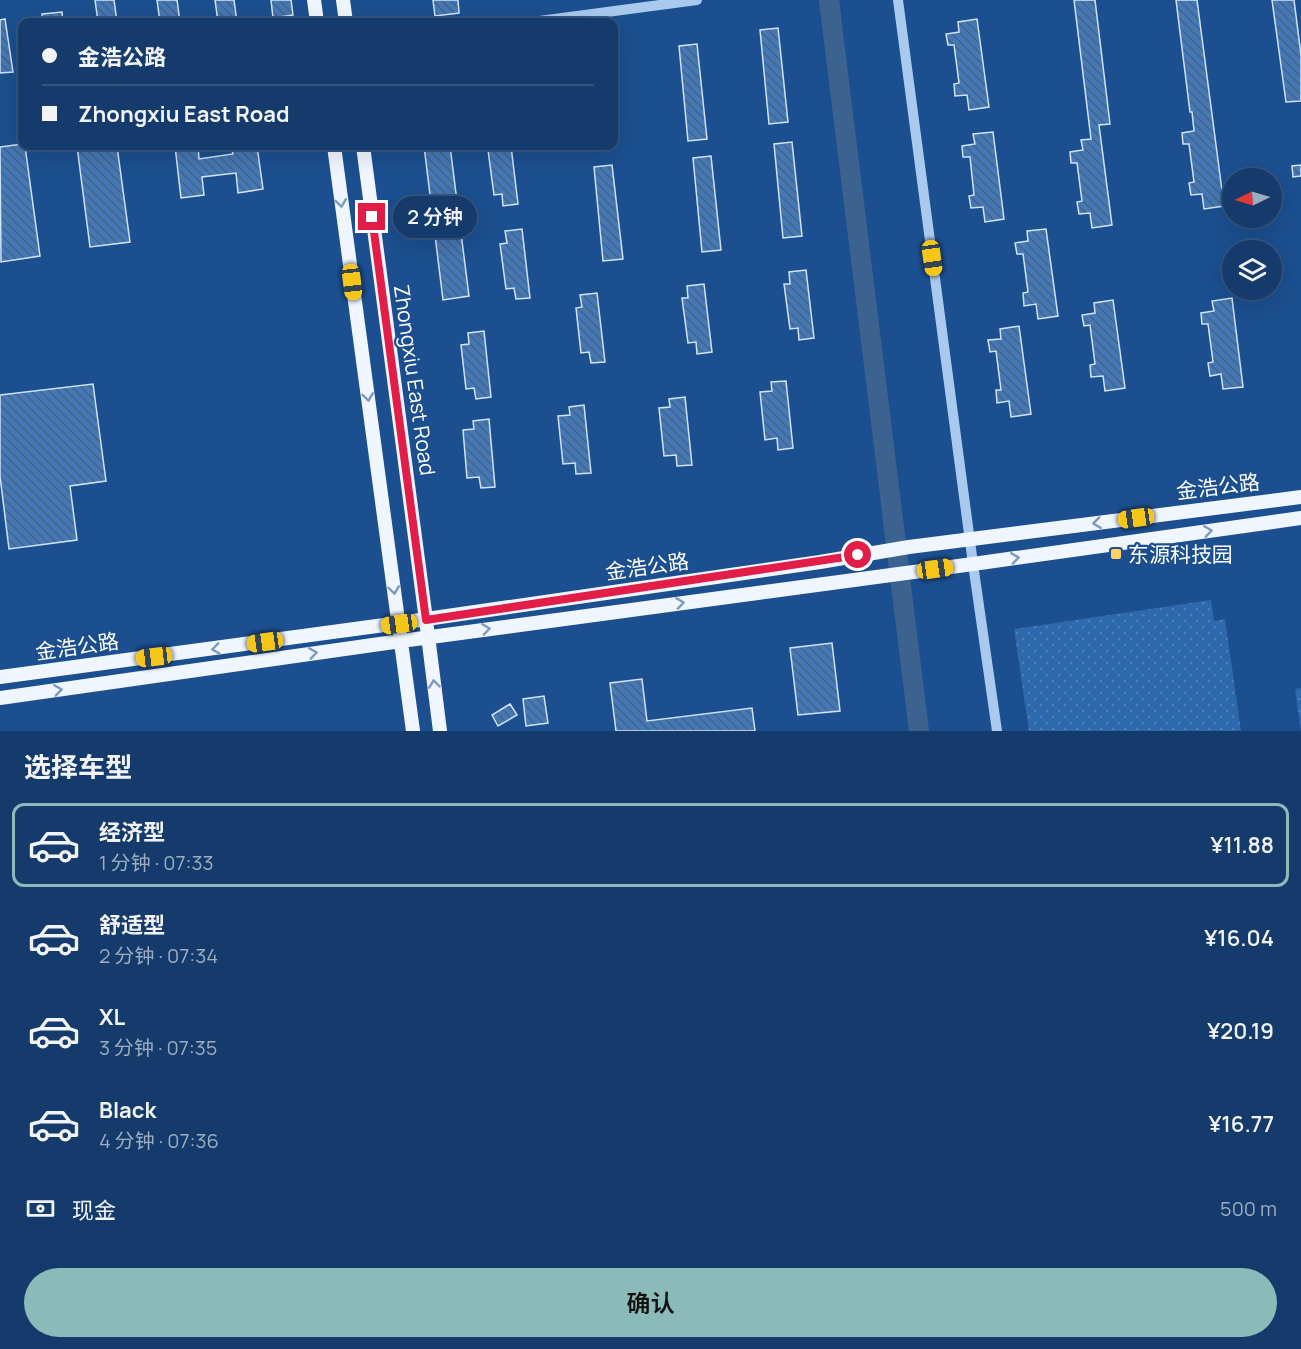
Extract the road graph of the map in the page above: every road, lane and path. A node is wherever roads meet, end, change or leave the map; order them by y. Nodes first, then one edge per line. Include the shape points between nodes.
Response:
1 (314, 0) edge
2 (343, 0) edge
3 (698, 0) edge
4 (898, 0) edge
5 (316, 18) edge
6 (345, 18) edge
7 (562, 18) edge
8 (335, 150) edge
9 (364, 150) edge
10 (1301, 496) edge
11 (1301, 518) edge
12 (970, 539) junction
13 (973, 564) junction
14 (426, 620) junction
15 (399, 624) junction
16 (428, 637) junction
17 (401, 641) junction
18 (0, 677) edge
19 (0, 698) edge
20 (413, 731) edge
21 (440, 731) edge
22 (998, 731) edge

1 - 5 main road
2 - 6 main road
3 - 7 street
4 - 12 street
8 -> 15 main road
9 - 14 main road, Zhongxiu East Road
10 -> 12 main road, 金浩公路
13 -> 11 main road
12 - 13 street
12 - 14 main road, 金浩公路
16 -> 13 main road
13 - 22 street
14 - 15 main road, 金浩公路
14 - 16 main road, Zhongxiu East Road
15 - 17 main road
15 -> 18 main road, 金浩公路
16 - 17 main road
21 -> 16 main road
19 -> 17 main road
17 - 20 main road

